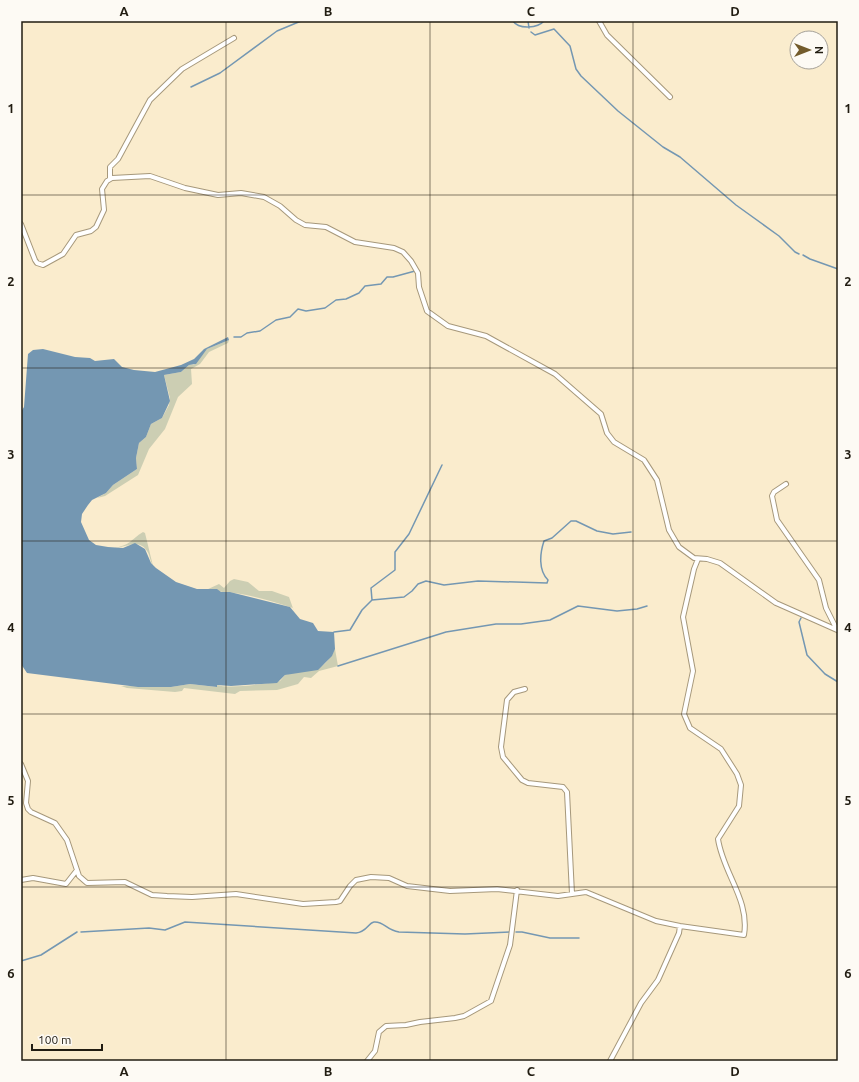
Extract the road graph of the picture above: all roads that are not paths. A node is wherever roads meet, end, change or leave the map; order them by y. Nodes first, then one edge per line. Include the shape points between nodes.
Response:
1 (599, 21) edge
2 (234, 38) dead end
3 (670, 97) dead end
4 (110, 179) junction
5 (21, 224) edge
6 (786, 484) dead end
7 (698, 559) junction
8 (838, 630) edge
9 (525, 689) dead end
10 (21, 764) edge
11 (76, 870) junction
12 (21, 880) edge
13 (517, 890) junction
14 (572, 894) junction
15 (680, 926) junction
16 (367, 1061) edge
17 (610, 1061) edge

1 - 3 street via 607,35
2 - 4 street via 182,68 150,100 118,158 110,167
4 - 5 street via 102,189 104,210 96,227 76,235 63,254 54,260 43,265 37,263
4 - 7 street via 150,176 185,188 218,195 241,193 264,197 305,225 326,227 355,242 394,248 403,252 416,269 426,311 448,326 486,336 549,370 601,414 607,434 614,442 640,456 648,464 657,480 671,536 686,553
6 - 8 street via 772,496 777,520 818,580 826,608
7 - 8 street via 720,563 776,603
7 - 15 street via 683,617 693,671 684,714 690,728 721,749 740,779 739,806 718,839 723,859 742,900 745,928 744,935
9 - 14 street via 514,692 507,700 501,753 506,763 522,780 563,787 567,792
10 - 11 street via 28,781 28,809 55,823 67,840
11 - 12 street via 66,884 33,878
11 - 13 street via 87,883 125,882 152,895 192,897 236,894 303,904 336,902 356,880 370,877 389,878 407,886 450,891
13 - 14 street via 558,896
13 - 16 street via 510,945 490,1001 464,1016 386,1026 379,1032 375,1051
14 - 15 street via 591,893 656,921
15 - 17 street via 658,980 641,1003

